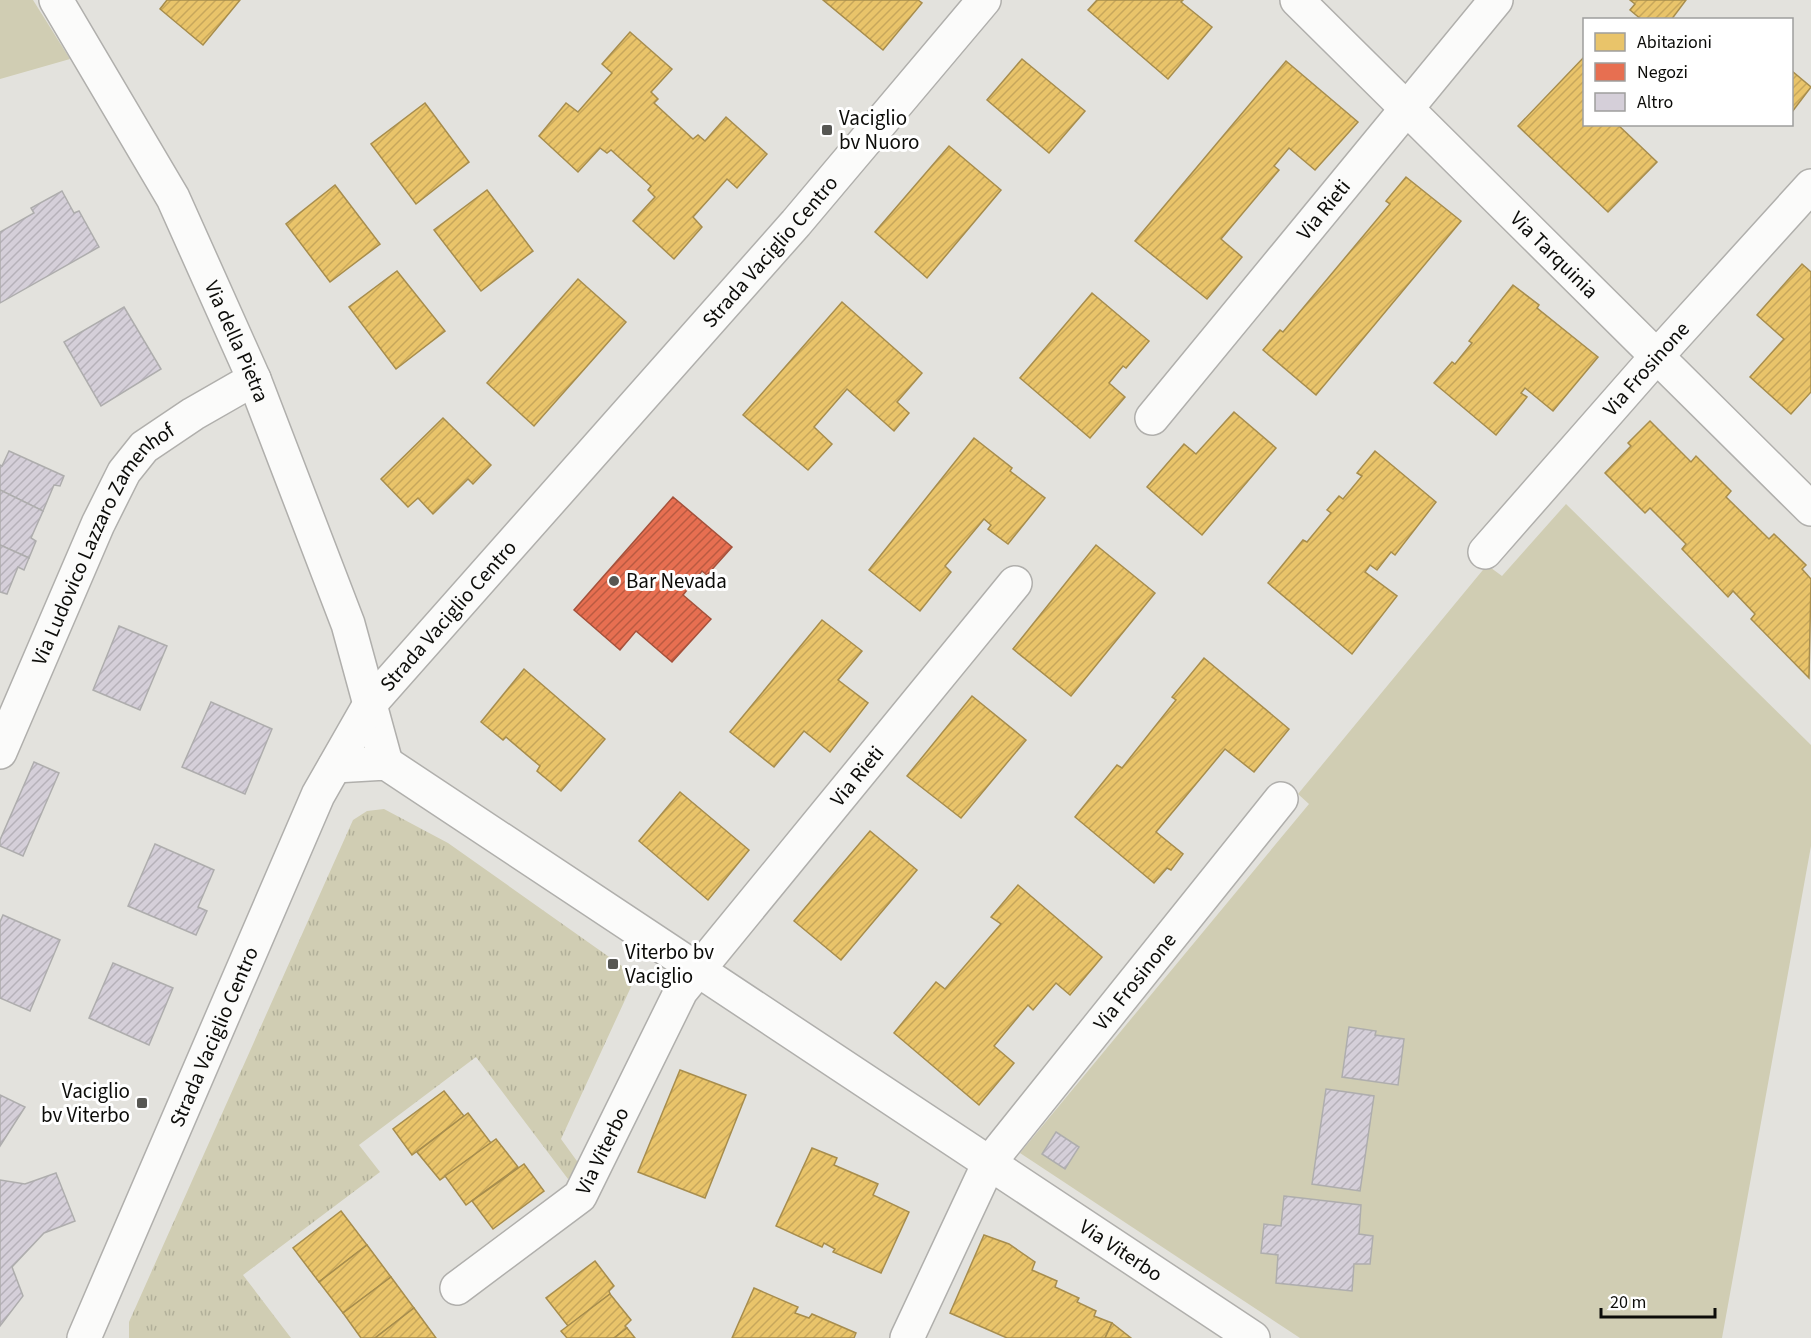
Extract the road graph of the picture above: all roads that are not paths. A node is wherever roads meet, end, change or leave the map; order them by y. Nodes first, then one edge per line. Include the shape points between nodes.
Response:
1 (56, 0) edge
2 (984, 0) edge
3 (1297, 0) edge
4 (1496, 0) edge
5 (1407, 109) junction
6 (1811, 186) edge
7 (1657, 356) junction
8 (254, 379) junction
9 (1152, 418) dead end
10 (1811, 509) edge
11 (1485, 552) dead end
12 (1015, 584) dead end
13 (370, 704) junction
14 (0, 752) edge
15 (386, 763) junction
16 (335, 766) junction
17 (1281, 799) dead end
18 (698, 970) junction
19 (989, 1163) junction
20 (457, 1288) dead end
21 (84, 1338) edge
22 (907, 1338) edge
23 (1253, 1338) edge

1 - 8 street, Via della Pietra via 172,198
2 - 13 street, Strada Vaciglio Centro via 796,223
3 - 5 street, Via Tarquinia
4 - 5 street, Via Rieti
5 - 7 street, Via Tarquinia
5 - 9 street, Via Rieti
6 - 7 street, Via Frosinone
7 - 10 street, Via Tarquinia
7 - 11 street, Via Frosinone
8 - 13 street, Via della Pietra via 348,624
8 - 14 street, Via Ludovico Lazzaro Zamenhof via 144,447 124,472
12 - 18 street, Via Rieti
13 - 15 street
13 - 16 street, Strada Vaciglio Centro
15 - 16 street
15 - 18 street, Via Viterbo
16 - 21 street, Strada Vaciglio Centro via 318,795
17 - 19 street, Via Frosinone
18 - 19 street, Via Viterbo
18 - 20 street, Via Viterbo via 681,991 580,1196
19 - 22 street
19 - 23 street, Via Viterbo

